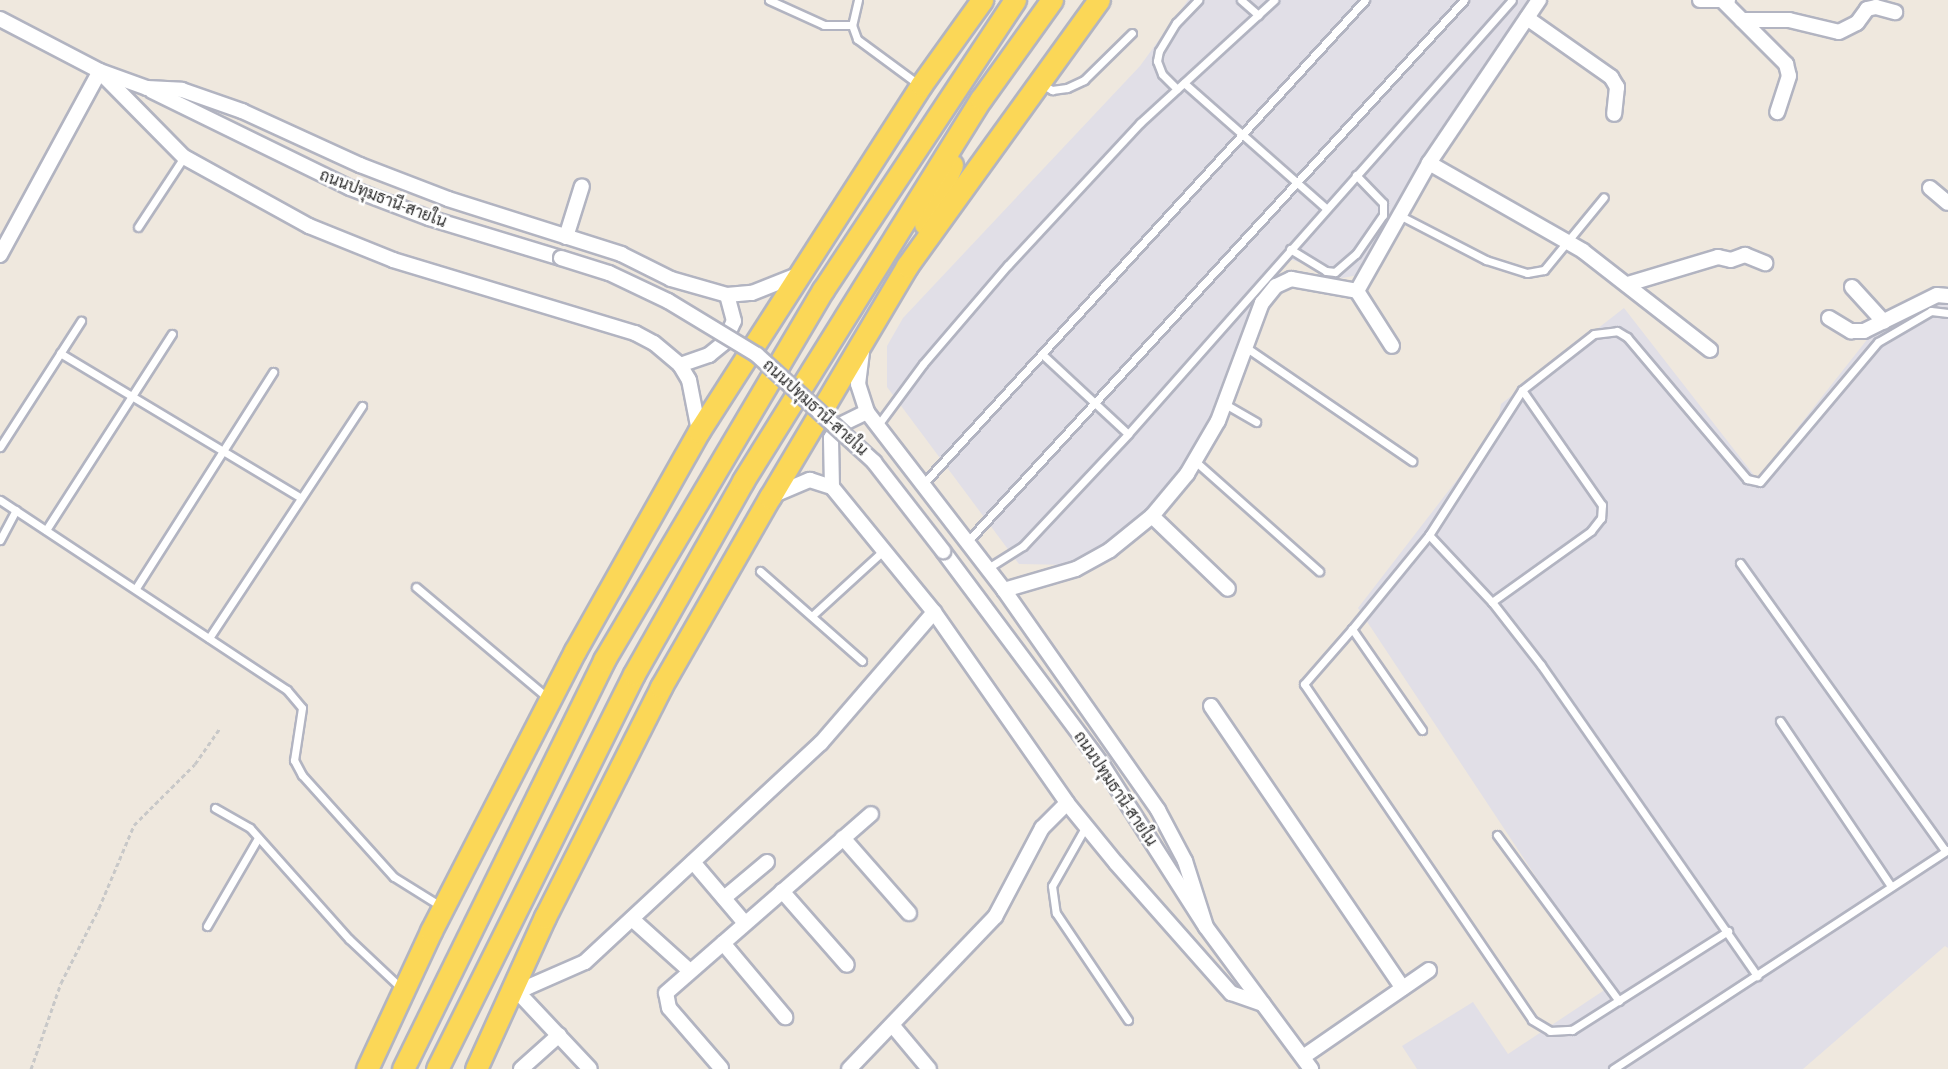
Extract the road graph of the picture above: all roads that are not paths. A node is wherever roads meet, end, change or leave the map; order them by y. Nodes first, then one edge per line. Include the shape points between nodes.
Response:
1 (769, 0) edge
2 (858, 0) edge
3 (982, 0) edge
4 (1015, 0) edge
5 (1052, 0) edge
6 (1098, 0) edge
7 (1198, 0) edge
8 (1241, 0) edge
9 (1274, 0) edge
10 (1365, 0) edge
11 (1464, 0) edge
12 (1512, 0) edge
13 (1539, 0) edge
14 (1700, 0) edge
15 (1726, 1) edge
16 (1895, 12) dead end
17 (1258, 15) junction
18 (1527, 18) junction
19 (0, 19) edge
20 (1742, 20) junction
21 (852, 25) junction
22 (1132, 33) dead end
23 (100, 71) junction
24 (1184, 82) junction
25 (1039, 83) junction
26 (958, 84) junction
27 (921, 86) junction
28 (147, 88) junction
29 (1177, 89) junction
30 (981, 99) junction
31 (1777, 112) dead end
32 (1614, 114) dead end
33 (1243, 134) junction
34 (184, 157) junction
35 (1429, 163) junction
36 (1356, 175) junction
37 (1297, 182) junction
38 (582, 186) dead end
39 (1930, 188) dead end
40 (1604, 197) dead end
41 (1948, 203) edge
42 (1326, 208) junction
43 (1401, 216) junction
44 (834, 219) junction
45 (138, 227) dead end
46 (566, 237) junction
47 (1567, 242) junction
48 (1290, 249) junction
49 (0, 255) edge
50 (1765, 263) dead end
51 (907, 266) junction
52 (797, 275) junction
53 (1628, 284) junction
54 (1852, 287) dead end
55 (1357, 291) junction
56 (727, 295) junction
57 (1948, 297) edge
58 (1948, 313) edge
59 (1829, 318) dead end
60 (874, 319) junction
61 (81, 321) dead end
62 (1884, 322) junction
63 (171, 334) dead end
64 (1245, 346) junction
65 (1392, 346) dead end
66 (1710, 350) dead end
67 (60, 353) junction
68 (1042, 354) junction
69 (681, 365) junction
70 (273, 372) dead end
71 (1522, 390) junction
72 (132, 396) junction
73 (1096, 403) junction
74 (1224, 404) junction
75 (362, 406) dead end
76 (867, 412) junction
77 (1256, 422) dead end
78 (878, 425) junction
79 (699, 431) junction
80 (1128, 434) junction
81 (0, 447) edge
82 (223, 451) junction
83 (1195, 460) junction
84 (1412, 461) dead end
85 (924, 483) junction
86 (832, 487) junction
87 (770, 497) junction
88 (301, 498) junction
89 (0, 500) edge
90 (16, 510) junction
91 (1152, 516) junction
92 (46, 530) junction
93 (1429, 536) junction
94 (0, 540) edge
95 (968, 541) junction
96 (884, 550) junction
97 (1740, 563) dead end
98 (988, 568) junction
99 (760, 571) dead end
100 (1319, 571) dead end
101 (416, 587) dead end
102 (136, 588) junction
103 (1228, 589) dead end
104 (1005, 590) junction
105 (1492, 603) junction
106 (934, 612) junction
107 (814, 614) junction
108 (1352, 629) junction
109 (209, 638) junction
110 (862, 661) dead end
111 (550, 700) junction
112 (1211, 706) dead end
113 (1780, 721) dead end
114 (1422, 730) dead end
115 (1067, 803) junction
116 (215, 808) dead end
117 (871, 814) dead end
118 (1086, 826) junction
119 (1497, 835) dead end
120 (258, 838) junction
121 (843, 838) junction
122 (1947, 850) edge
123 (693, 862) junction
124 (766, 862) dead end
125 (570, 865) junction
126 (1890, 885) junction
127 (782, 891) junction
128 (724, 898) junction
129 (444, 908) junction
130 (909, 913) dead end
131 (632, 919) junction
132 (745, 923) junction
133 (507, 924) junction
134 (207, 926) dead end
135 (1206, 927) junction
136 (432, 931) junction
137 (1728, 931) junction
138 (723, 943) junction
139 (847, 965) dead end
140 (1429, 970) dead end
141 (690, 971) junction
142 (1756, 976) junction
143 (443, 985) junction
144 (513, 987) junction
145 (1403, 988) junction
146 (404, 991) junction
147 (1618, 1001) junction
148 (1263, 1004) junction
149 (784, 1017) dead end
150 (1128, 1020) dead end
151 (893, 1026) junction
152 (560, 1035) junction
153 (1303, 1057) junction
154 (721, 1068) edge
155 (367, 1069) edge
156 (402, 1069) edge
157 (437, 1069) edge
158 (476, 1069) edge
159 (521, 1069) edge
160 (590, 1069) edge
161 (849, 1069) edge
162 (929, 1069) edge
163 (1311, 1069) edge
164 (1613, 1069) edge

1 - 21 lane via 824,25
2 - 21 lane
3 - 27 main road
4 - 26 main road
5 - 30 main road
6 - 25 main road
7 - 29 lane via 1176,23 1159,51 1157,61 1162,74
8 - 17 lane
9 - 17 lane
10 - 33 lane
11 - 37 lane
12 - 36 lane
13 - 18 street
14 - 15 street
15 - 20 street
16 - 20 street via 1867,9 1857,23 1839,32 1789,20
17 - 24 lane
18 - 32 street via 1611,77 1617,87
18 - 35 street
19 - 23 street
20 - 31 street via 1786,64 1789,76
21 - 27 lane via 857,39 866,48
22 - 25 lane via 1084,80 1052,90
23 - 28 street
23 - 34 street
23 - 49 street
24 - 29 lane
24 - 33 lane
25 - 51 main road
26 - 44 main road
26 - 143 main road via 823,290 604,660
27 - 44 main road
28 - 46 street via 182,90 242,111 360,165 448,199
28 - 135 street, ถนนปทุมธานี-สายใน, bridge via 350,188 497,241 609,273 668,301 757,355 874,462 1103,766
29 - 78 lane via 1140,123 1008,266
30 - 51 main road
30 - 133 main road via 743,481 634,674
33 - 37 lane
33 - 68 lane
34 - 45 lane
34 - 69 street via 309,226 393,260 635,333
35 - 43 street
35 - 47 street
36 - 42 lane
36 - 48 lane via 1383,203 1383,215 1356,254 1335,272 1326,271
37 - 42 lane
37 - 73 lane
38 - 46 street
39 - 41 street
40 - 47 lane
42 - 48 lane
43 - 47 lane via 1494,264 1527,273 1544,270
43 - 55 street
44 - 52 main road
46 - 56 street via 621,254 671,279
47 - 53 street
48 - 80 lane
50 - 53 street via 1745,255 1731,260 1718,257
51 - 60 main road
52 - 56 street via 752,293
52 - 79 main road
53 - 66 street
54 - 62 street
55 - 64 street via 1291,279 1276,286 1262,303
55 - 65 street
56 - 69 street via 734,321 724,344 710,355
57 - 62 street via 1937,295
58 - 71 lane via 1931,311 1878,342 1760,482 1748,479 1627,337 1617,332 1594,334
59 - 62 street via 1851,331 1864,331
60 - 76 street via 858,362 858,384
60 - 87 main road
61 - 67 lane
63 - 72 lane
64 - 74 street
64 - 84 lane
67 - 72 lane
67 - 81 lane
68 - 73 lane
68 - 85 lane
69 - 79 street via 694,396
70 - 82 lane
71 - 93 lane via 1488,449
71 - 105 lane via 1602,505 1601,518 1591,531
72 - 82 lane
72 - 92 lane
73 - 80 lane
73 - 95 lane
74 - 77 lane
74 - 83 street
75 - 88 lane
76 - 78 street
76 - 86 street via 840,425 831,438
78 - 85 street
79 - 111 main road
80 - 98 lane via 1023,546
82 - 88 lane
82 - 102 lane
83 - 91 street
83 - 100 lane
85 - 95 street
86 - 87 street via 810,480
86 - 96 street
87 - 125 main road via 661,687
88 - 109 lane
89 - 90 lane
90 - 92 lane
90 - 94 lane
91 - 103 street
91 - 104 street via 1110,550 1076,569
92 - 102 lane
93 - 105 lane
93 - 108 lane
95 - 98 street
96 - 106 street
96 - 107 lane
97 - 122 lane
98 - 104 street
99 - 107 lane
101 - 111 lane
102 - 109 lane
104 - 135 street via 1114,752 1158,810 1185,861
105 - 137 lane via 1541,665
106 - 115 street
106 - 123 street via 821,743
107 - 110 lane
108 - 114 lane
108 - 147 lane via 1304,684 1532,1020 1550,1031 1572,1030
109 - 129 lane via 299,701 302,722 294,760 302,775 394,877
111 - 129 main road
112 - 145 street
113 - 126 lane
115 - 118 street
115 - 151 street via 1042,828 995,917
116 - 120 lane via 250,828
117 - 121 street
118 - 148 street via 1231,993
118 - 150 lane via 1052,886 1056,913
119 - 147 lane
120 - 134 lane
120 - 146 lane via 349,939
121 - 127 street
121 - 130 street
122 - 126 lane
123 - 128 street
123 - 131 street
124 - 128 street
125 - 133 main road
125 - 144 main road
126 - 142 lane
127 - 132 street
127 - 139 street
128 - 132 street
129 - 136 main road
131 - 141 street
131 - 144 street via 585,962 528,987
132 - 138 street
133 - 157 main road
135 - 148 street, ถนนปทุมธานี-สายใน
136 - 143 main road
136 - 146 main road
137 - 142 lane
137 - 147 lane
138 - 141 street
138 - 149 street
140 - 145 street
141 - 154 street via 666,993 669,1008
142 - 164 lane
143 - 156 main road
144 - 152 street
144 - 158 main road
145 - 153 street
146 - 155 main road
148 - 153 street, ถนนปทุมธานี-สายใน
151 - 161 street
151 - 162 street
152 - 159 street
152 - 160 street
153 - 163 street, ถนนปทุมธานี-สายใน

